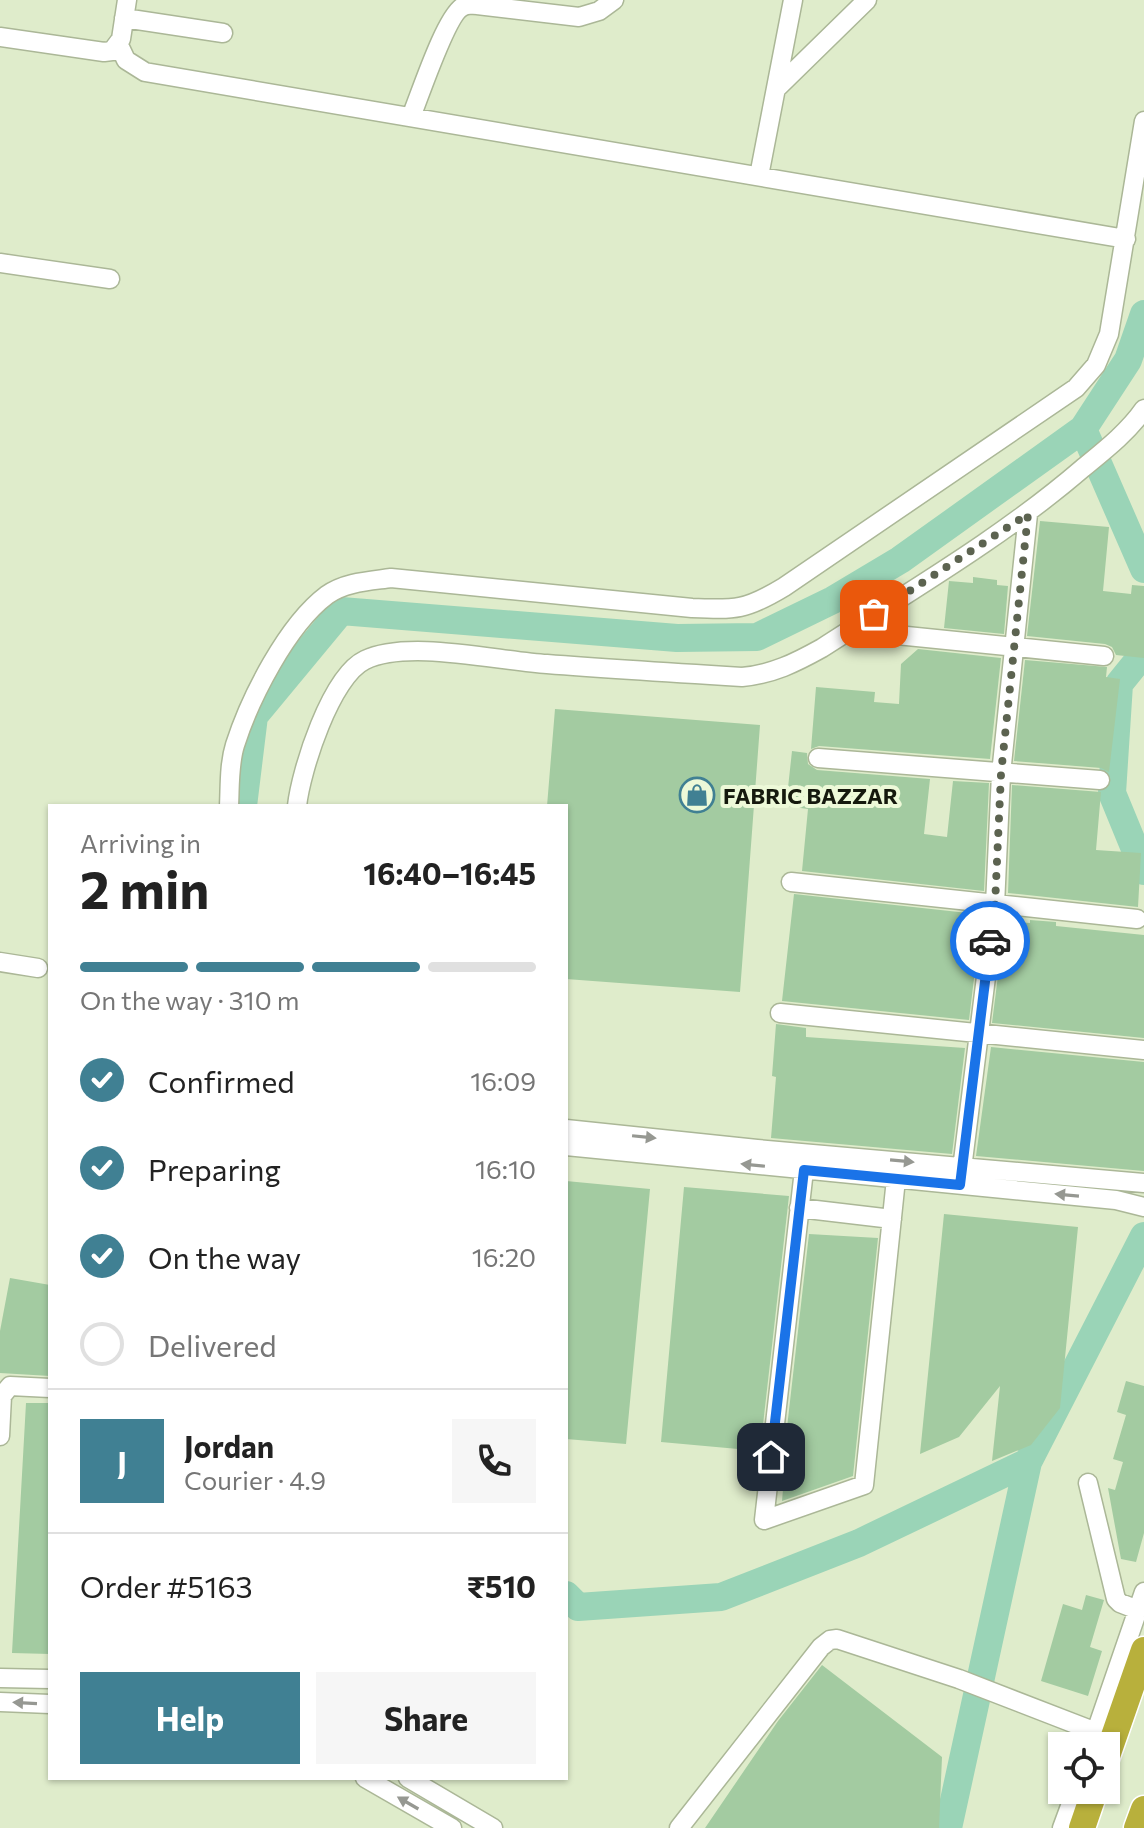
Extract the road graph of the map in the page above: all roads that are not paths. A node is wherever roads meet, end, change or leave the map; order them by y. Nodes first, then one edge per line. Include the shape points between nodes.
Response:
1 (614, 0) edge
2 (793, 0) edge
3 (867, 0) edge
4 (125, 9) edge
5 (223, 33) dead end
6 (0, 37) edge
7 (118, 43) junction
8 (776, 89) junction
9 (411, 117) junction
10 (1144, 121) edge
11 (759, 176) junction
12 (1126, 239) junction
13 (0, 263) edge
14 (110, 279) dead end
15 (1144, 409) edge
16 (1028, 514) junction
17 (887, 634) dead end
18 (1014, 648) junction
19 (1104, 656) dead end
20 (818, 758) dead end
21 (1001, 774) junction
22 (1100, 780) dead end
23 (229, 804) edge
24 (297, 804) edge
25 (791, 882) dead end
26 (995, 905) junction
27 (1137, 919) dead end
28 (0, 962) edge
29 (38, 968) dead end
30 (780, 1013) dead end
31 (978, 1033) junction
32 (1144, 1050) edge
33 (568, 1129) edge
34 (568, 1146) edge
35 (804, 1170) junction
36 (962, 1176) junction
37 (896, 1179) junction
38 (1144, 1183) edge
39 (1144, 1207) edge
40 (799, 1208) junction
41 (892, 1219) junction
42 (48, 1388) edge
43 (0, 1436) edge
44 (1088, 1483) dead end
45 (1141, 1601) edge
46 (1144, 1650) edge
47 (0, 1678) edge
48 (48, 1679) edge
49 (0, 1702) edge
50 (48, 1704) edge
51 (1078, 1732) edge
52 (1095, 1732) edge
53 (1115, 1732) edge
54 (368, 1780) edge
55 (411, 1780) edge
56 (1071, 1804) edge
57 (1090, 1804) edge
58 (1144, 1809) edge
59 (452, 1828) edge
60 (493, 1828) edge
61 (679, 1828) edge
62 (1062, 1828) edge
63 (1082, 1828) edge
64 (1137, 1828) edge

1 - 9 street via 579,17 463,6 445,31
2 - 8 street
3 - 8 street
4 - 5 street
4 - 7 street
6 - 7 street via 104,52
7 - 9 street via 126,60 145,72
8 - 11 street
9 - 11 street
10 - 12 street
11 - 12 street
12 - 23 street via 1109,334 1096,365 1076,388 755,604 728,610 692,608 391,578 352,583 328,594 288,639 257,694 235,746
13 - 14 street
15 - 16 street via 1112,444
16 - 18 street
16 - 24 street via 822,648 764,675 395,650 364,660 349,671 322,717
17 - 18 street
18 - 19 street
18 - 21 street
20 - 21 street
21 - 22 street
21 - 26 street
25 - 26 street
26 - 27 street
26 - 31 street
28 - 29 street
30 - 31 street
31 - 32 street
31 - 36 street
33 -> 36 street
35 -> 34 street
35 - 37 street
35 - 40 street
36 - 37 street
36 - 38 street
39 -> 36 street
37 - 41 street
40 - 41 street
40 - 41 street via 764,1520 864,1485
42 - 43 street via 10,1386 2,1396
44 - 45 street via 1116,1599
45 - 52 street
46 - 53 highway
47 - 48 street
50 -> 49 street
51 - 61 street via 959,1679 830,1640
59 -> 54 street
55 - 60 street
56 - 62 street
57 - 63 highway
58 - 64 highway

